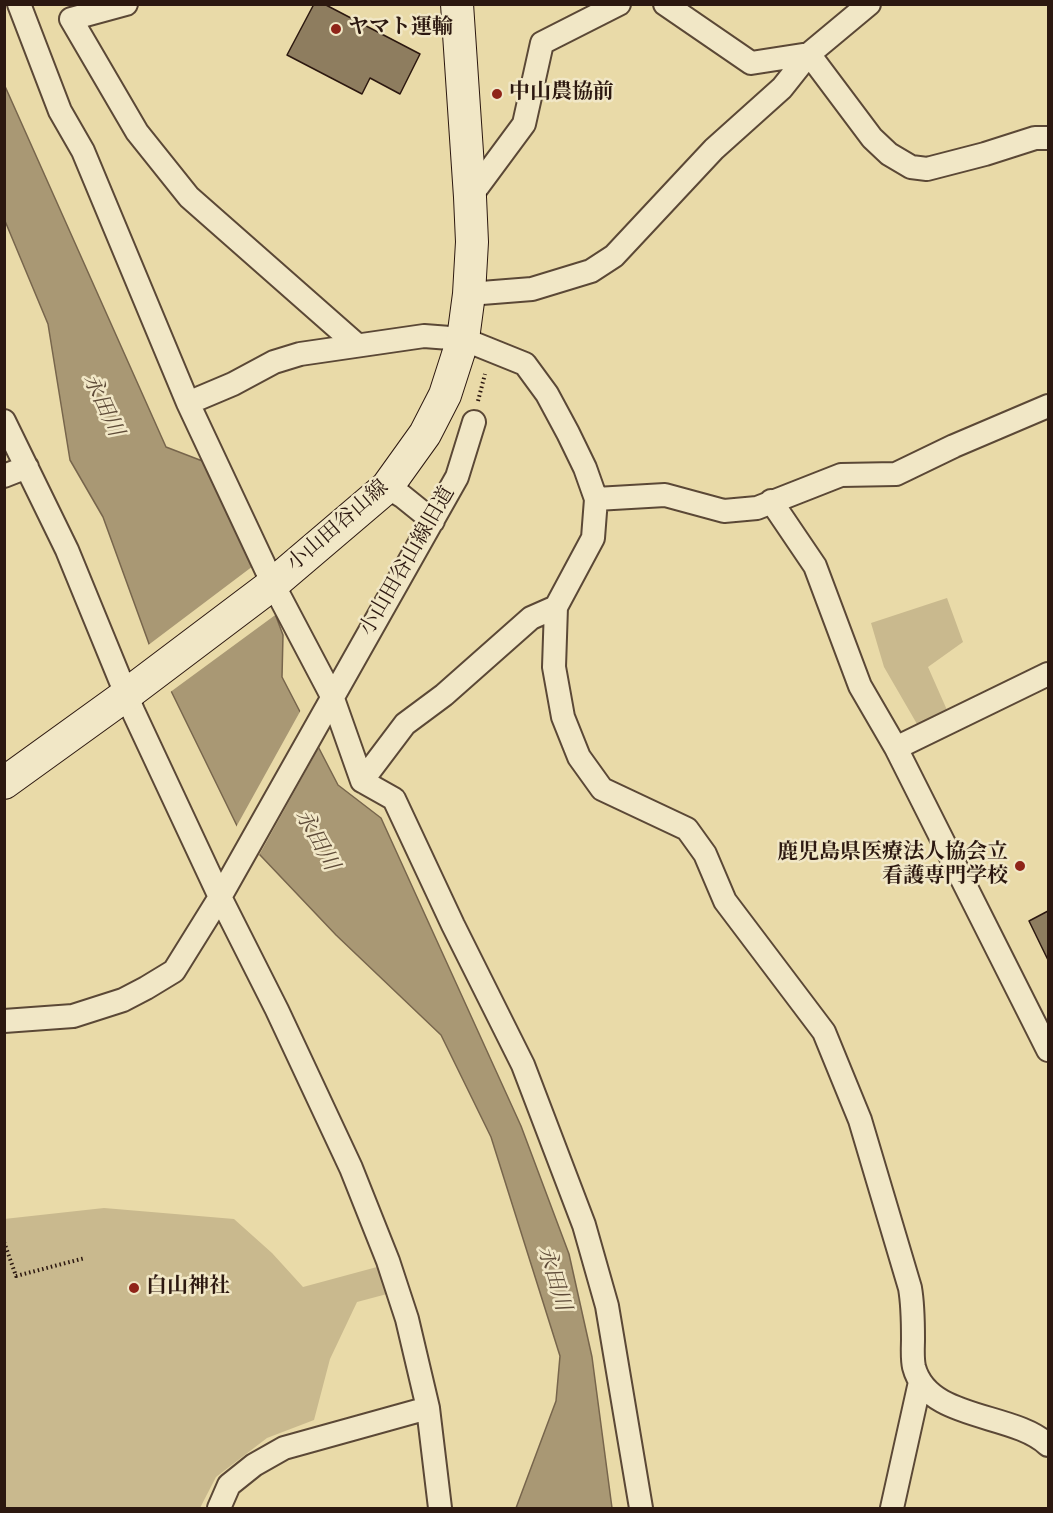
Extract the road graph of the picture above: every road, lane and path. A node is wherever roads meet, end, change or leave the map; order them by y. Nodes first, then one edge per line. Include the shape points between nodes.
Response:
1 (19, 4) edge
2 (126, 4) edge
3 (457, 4) edge
4 (619, 4) edge
5 (665, 4) edge
6 (869, 4) edge
7 (809, 54) junction
8 (1048, 138) edge
9 (470, 197) junction
10 (469, 294) junction
11 (463, 339) junction
12 (357, 345) junction
13 (188, 403) junction
14 (1048, 406) edge
15 (4, 421) edge
16 (474, 422) dead end
17 (27, 467) junction
18 (4, 476) edge
19 (387, 487) junction
20 (596, 499) junction
21 (771, 501) junction
22 (432, 520) junction
23 (273, 584) junction
24 (556, 607) junction
25 (1048, 674) edge
26 (126, 696) junction
27 (332, 696) junction
28 (896, 748) junction
29 (362, 781) junction
30 (4, 783) edge
31 (220, 897) junction
32 (4, 1021) edge
33 (1048, 1050) edge
34 (4, 1242) edge
35 (86, 1258) dead end
36 (920, 1382) junction
37 (428, 1408) junction
38 (1048, 1444) edge
39 (219, 1509) edge
40 (440, 1509) edge
41 (641, 1509) edge
42 (892, 1509) edge

1 - 13 street via 60,111 83,151
2 - 12 street via 71,19 137,132 189,197
3 - 9 main road, 小山田谷山線
4 - 9 street via 542,43 524,124
5 - 7 street via 751,63
6 - 7 street
7 - 8 street via 872,138 911,167 927,169 1035,138
7 - 10 street via 782,88 714,149 614,256 591,271 532,289
9 - 10 main road, 小山田谷山線
10 - 11 main road, 小山田谷山線
11 - 12 street via 424,336
11 - 19 main road, 小山田谷山線 via 445,395 425,434
11 - 20 street via 525,364 568,433
12 - 13 street via 273,362
13 - 23 street
14 - 21 street via 896,474 841,475
15 - 17 street
16 - 22 street, 小山田谷山線旧道 via 457,477
17 - 18 street
17 - 26 street via 67,550
19 - 22 street
19 - 23 main road, 小山田谷山線
20 - 21 street via 665,495 724,511 757,508
20 - 24 street via 593,538
21 - 28 street via 815,566 860,686
22 - 27 street, 小山田谷山線旧道
23 - 26 main road, 小山田谷山線
23 - 27 street
24 - 29 street via 531,618 405,724
24 - 36 street via 554,667 563,717 579,757 602,789 687,829 705,854 725,901 824,1032 860,1120 910,1288 913,1365
25 - 28 street
26 - 30 main road, 小山田谷山線
26 - 31 street
27 - 29 street
27 - 31 street, 小山田谷山線旧道
28 - 33 street
29 - 41 street via 394,800 523,1065 584,1224 607,1306
31 - 32 street via 174,971 146,988 73,1016
31 - 37 street via 355,1178 407,1319
34 - 35 path via 16,1276
36 - 38 street via 950,1406 1027,1431
36 - 42 street
37 - 39 street via 285,1448 229,1485
37 - 40 street

